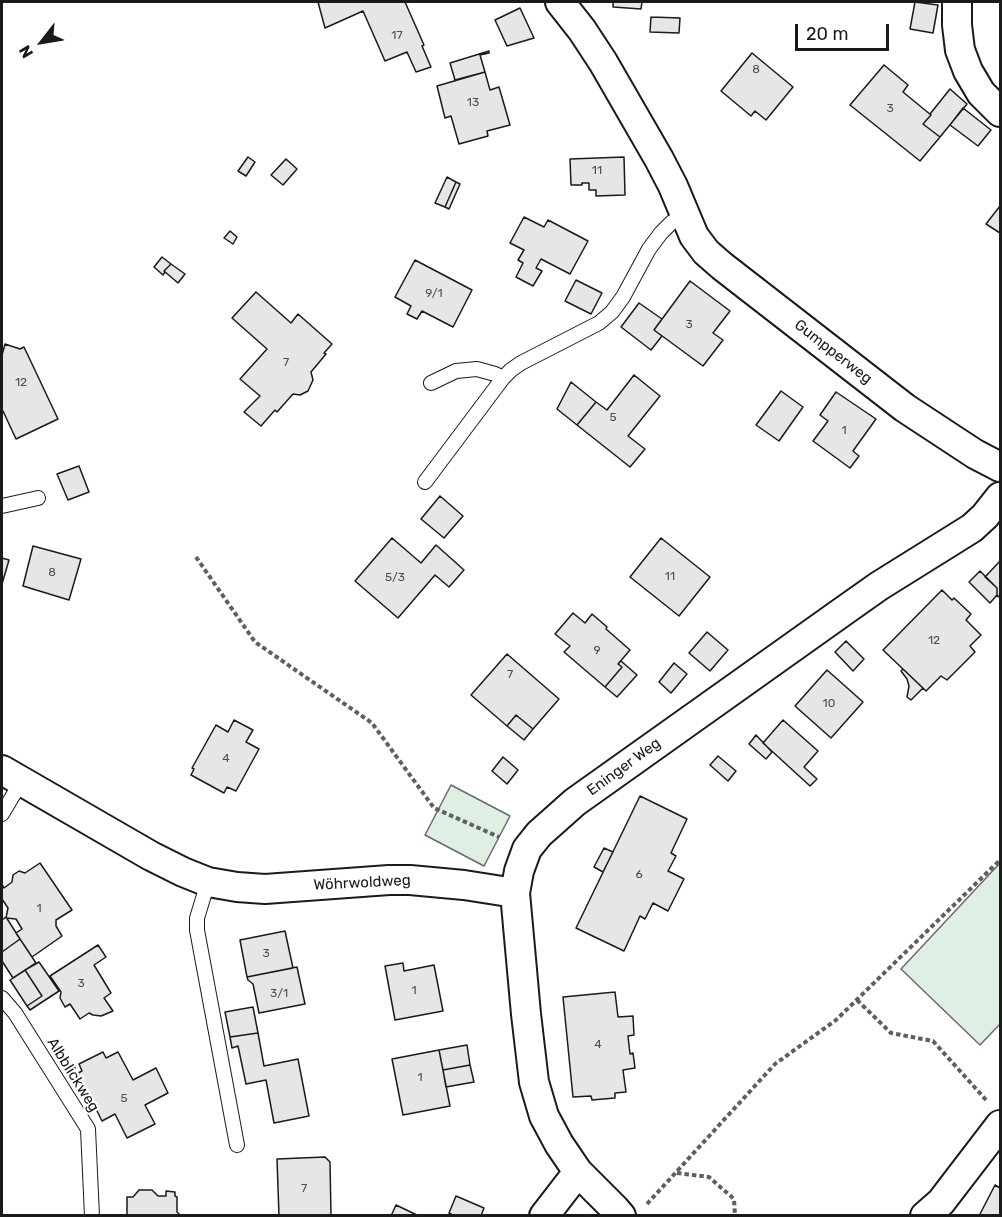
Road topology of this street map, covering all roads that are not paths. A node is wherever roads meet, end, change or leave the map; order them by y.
1 (560, 2) edge
2 (957, 2) edge
3 (1000, 112) edge
4 (685, 216) junction
5 (503, 378) junction
6 (431, 382) dead end
7 (1000, 467) edge
8 (426, 482) dead end
9 (1000, 497) edge
10 (38, 498) dead end
11 (2, 506) edge
12 (11, 776) edge
13 (2, 814) edge
14 (208, 882) junction
15 (515, 893) junction
16 (2, 998) edge
17 (997, 1116) edge
18 (237, 1145) dead end
19 (578, 1172) junction
20 (632, 1211) edge
21 (92, 1215) edge
22 (544, 1215) edge
23 (925, 1215) edge

1 - 4 street, Gumpperweg
2 - 3 street
4 - 5 lane
4 - 7 street, Gumpperweg
5 - 6 lane
5 - 8 lane
9 - 15 street, Eninger Weg
10 - 11 lane
12 - 13 lane
12 - 14 street, Wöhrwoldweg
14 - 15 street, Wöhrwoldweg
14 - 18 lane
15 - 19 street, Eninger Weg
16 - 21 lane, Albblickweg
17 - 23 street
19 - 20 street, Eninger Weg
19 - 22 street

